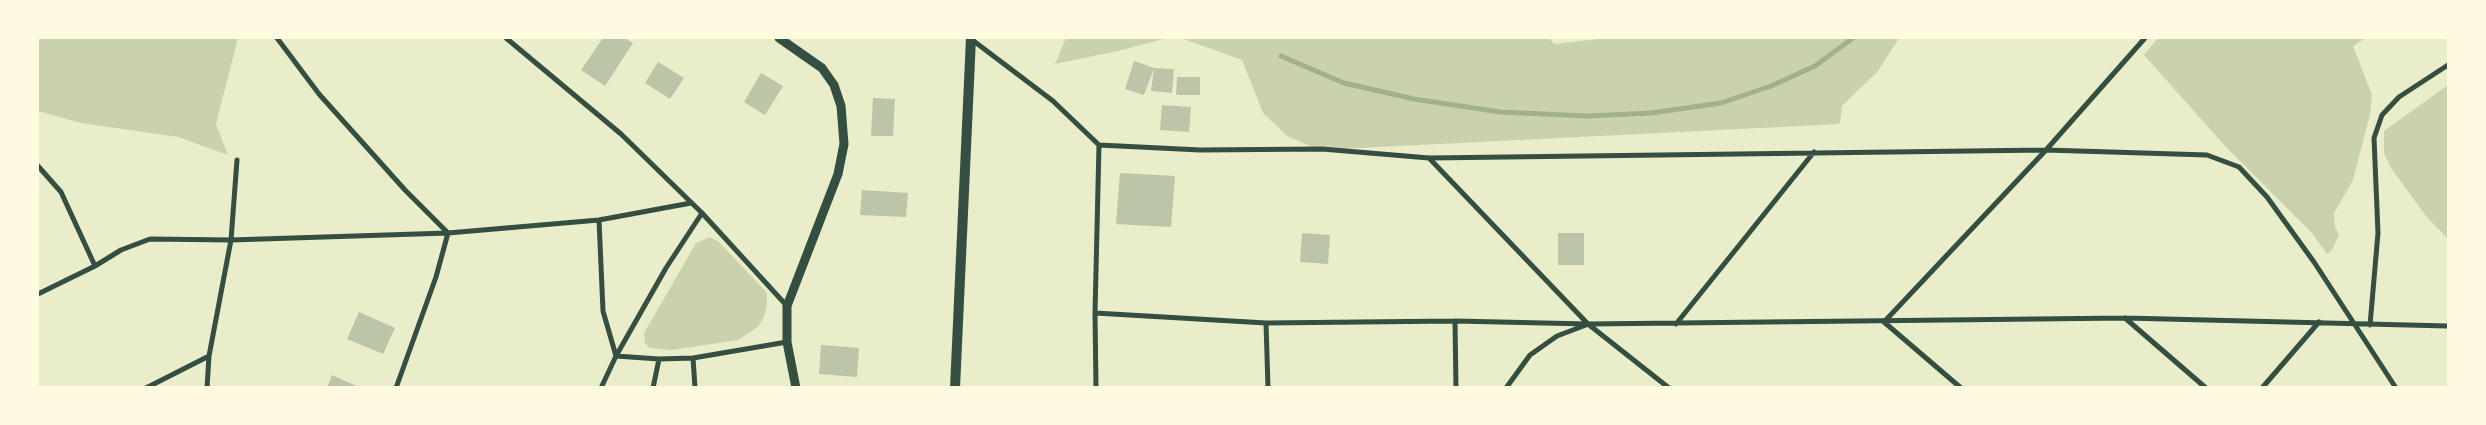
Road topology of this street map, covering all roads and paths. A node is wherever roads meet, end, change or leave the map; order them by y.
1 (277, 38) edge
2 (506, 38) edge
3 (779, 38) edge
4 (971, 38) edge
5 (2145, 38) edge
6 (2448, 65) edge
7 (1099, 145) junction
8 (2046, 150) junction
9 (1814, 152) junction
10 (1429, 158) junction
11 (237, 160) dead end
12 (38, 166) edge
13 (691, 203) junction
14 (702, 213) junction
15 (599, 220) junction
16 (448, 232) junction
17 (231, 240) junction
18 (95, 266) junction
19 (38, 294) edge
20 (787, 306) junction
21 (1095, 313) junction
22 (2125, 318) junction
23 (1455, 322) junction
24 (1884, 322) junction
25 (2319, 322) junction
26 (1266, 323) junction
27 (1588, 324) junction
28 (1676, 324) junction
29 (2354, 324) junction
30 (2370, 324) junction
31 (2448, 326) edge
32 (786, 342) junction
33 (209, 356) junction
34 (616, 356) junction
35 (693, 358) junction
36 (659, 359) junction
37 (146, 388) edge
38 (207, 388) edge
39 (396, 388) edge
40 (601, 388) edge
41 (653, 388) edge
42 (695, 388) edge
43 (796, 388) edge
44 (955, 388) edge
45 (1096, 388) edge
46 (1268, 388) edge
47 (1456, 388) edge
48 (1506, 388) edge
49 (1669, 388) edge
50 (1961, 388) edge
51 (2206, 388) edge
52 (2262, 388) edge
53 (2396, 388) edge

1 - 16 street
2 - 13 street
3 - 20 street
4 - 7 street
4 - 44 main road
5 - 8 street
6 - 30 street
7 - 10 street
7 - 21 street
8 - 9 street
8 - 24 street
8 - 29 street
9 - 10 street
9 - 28 street
10 - 27 street
11 - 17 street
12 - 18 street
13 - 14 street
13 - 15 street
14 - 20 street
14 - 34 street
15 - 16 street
15 - 34 street
16 - 17 street
16 - 39 street
17 - 18 street
17 - 33 street
18 - 19 street
20 - 32 street
21 - 26 street
21 - 45 street
22 - 24 street
22 - 25 street
22 - 51 street
23 - 26 street
23 - 27 street
23 - 47 street
24 - 28 street
24 - 50 street
25 - 29 street
25 - 52 street
26 - 46 street
27 - 28 street
27 - 48 street
27 - 49 street
29 - 30 street
29 - 53 street
30 - 31 street
32 - 35 street
32 - 43 street
33 - 37 street
33 - 38 street
34 - 36 street
34 - 40 street
35 - 36 street
35 - 42 street
36 - 41 street

